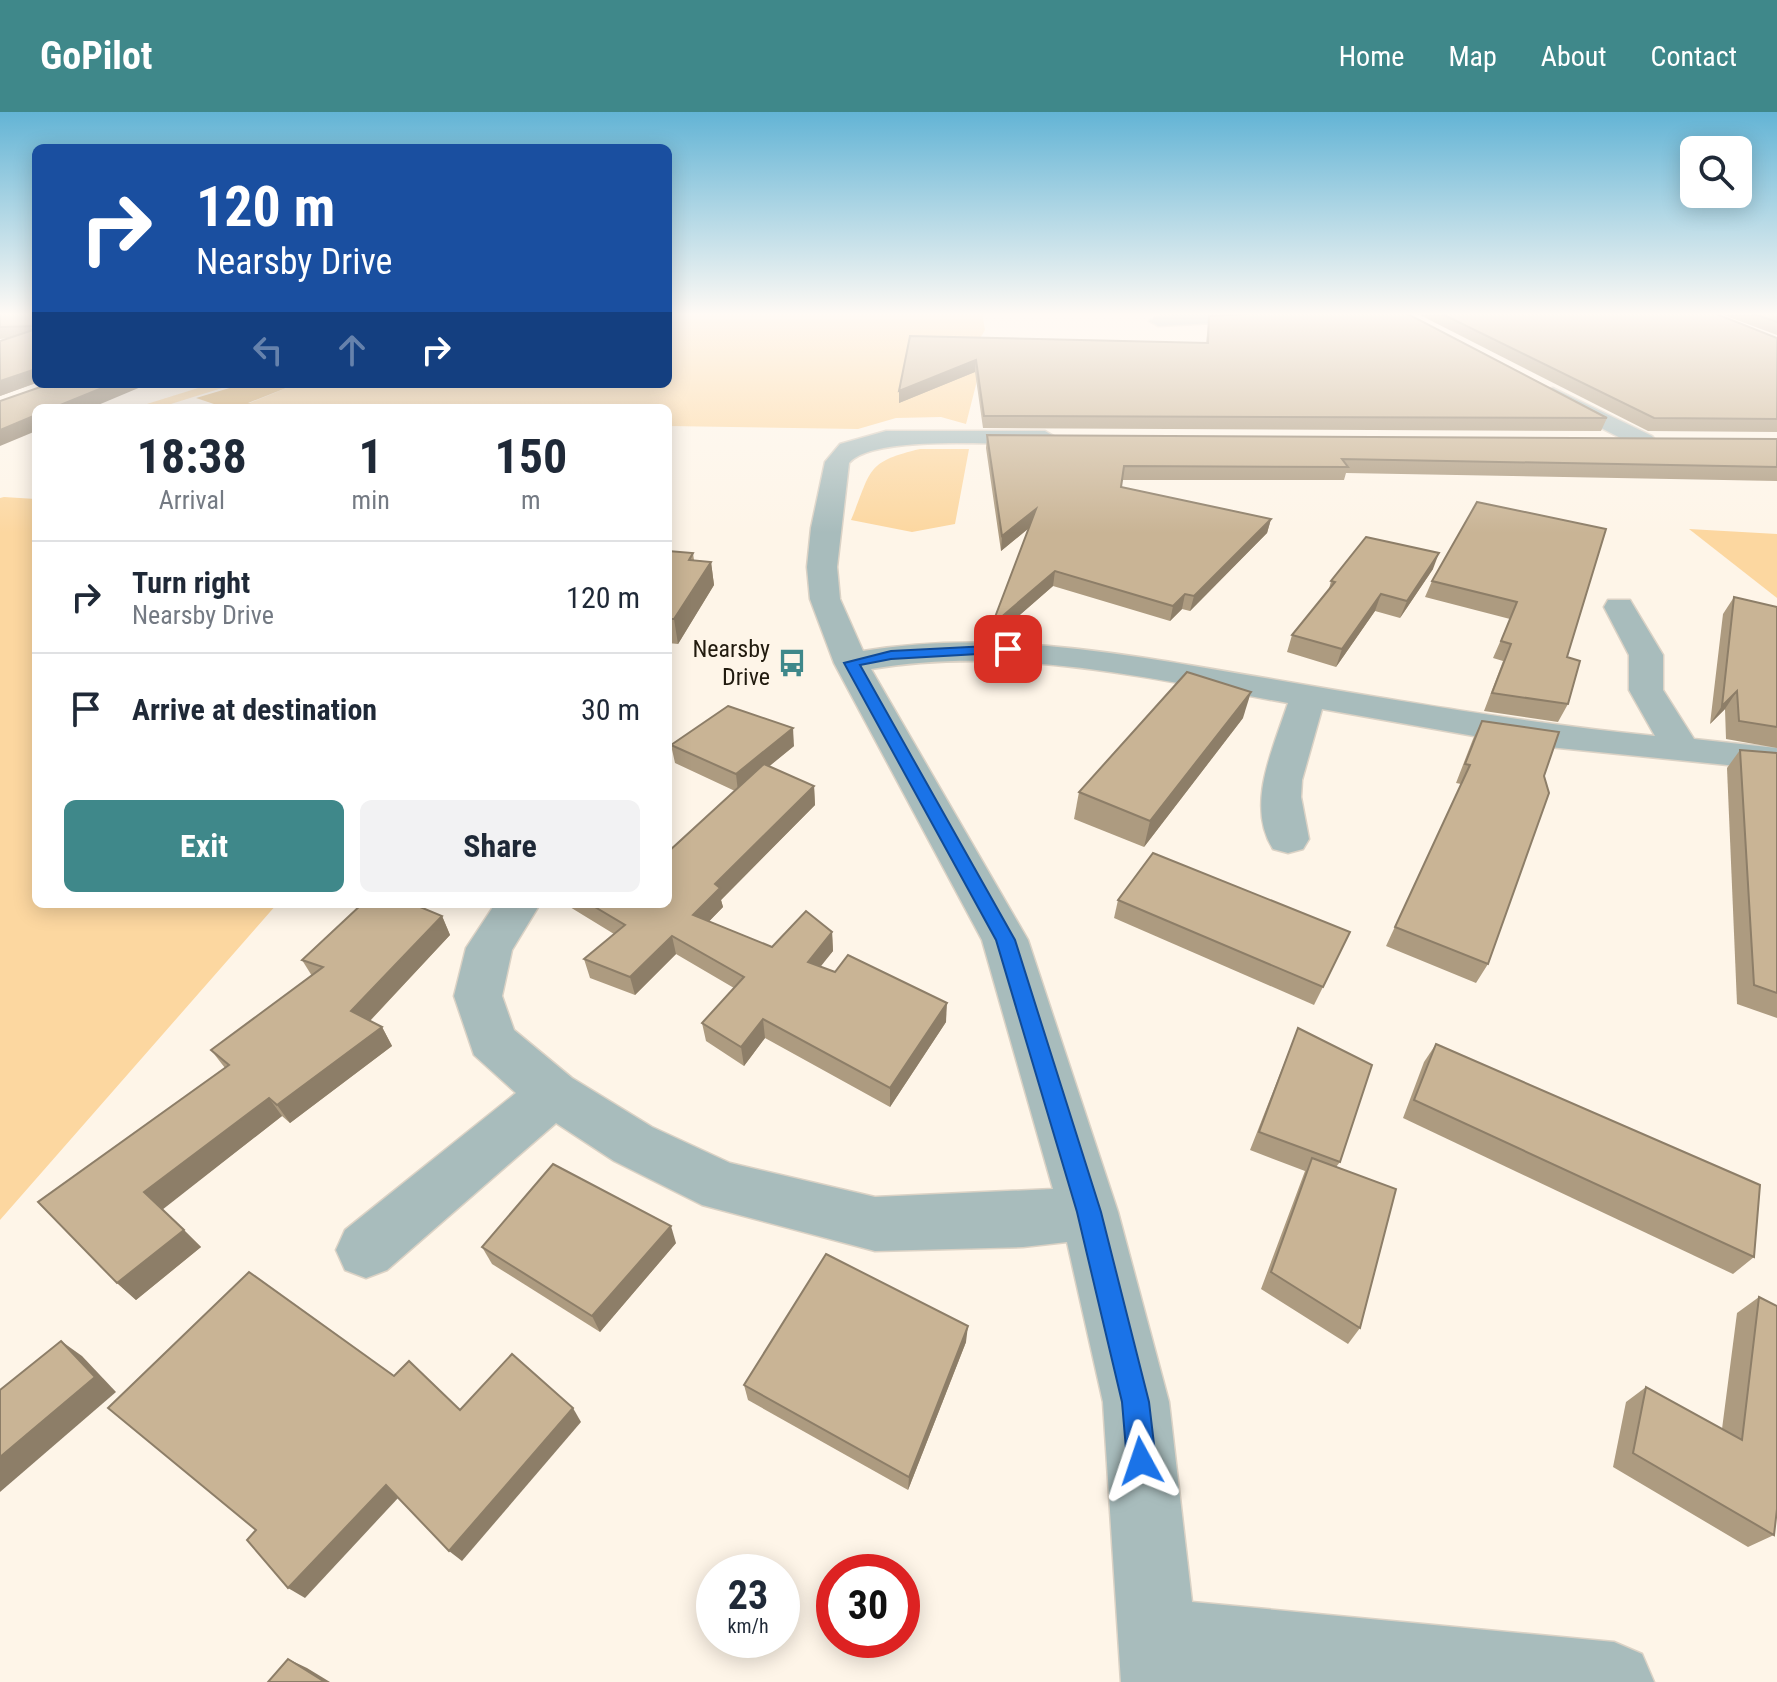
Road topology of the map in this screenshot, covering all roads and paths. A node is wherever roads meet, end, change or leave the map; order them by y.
1 (1536, 386) edge
2 (1067, 439) edge
3 (1597, 441) edge
4 (1644, 441) junction
5 (1673, 441) edge
6 (1619, 607) dead end
7 (851, 663) junction
8 (1308, 696) junction
9 (1683, 752) junction
10 (1777, 759) edge
11 (1288, 839) dead end
12 (515, 908) edge
13 (553, 1094) junction
14 (1089, 1212) junction
15 (366, 1250) dead end
16 (1160, 1659) edge
17 (1614, 1682) edge

1 - 4 street
2 - 7 street
3 - 4 street
4 - 5 street
6 - 9 street
7 - 8 street
7 - 14 street
8 - 9 street
8 - 11 street
9 - 10 street
12 - 13 street
13 - 14 street
13 - 15 street
14 - 16 street
16 - 17 street

